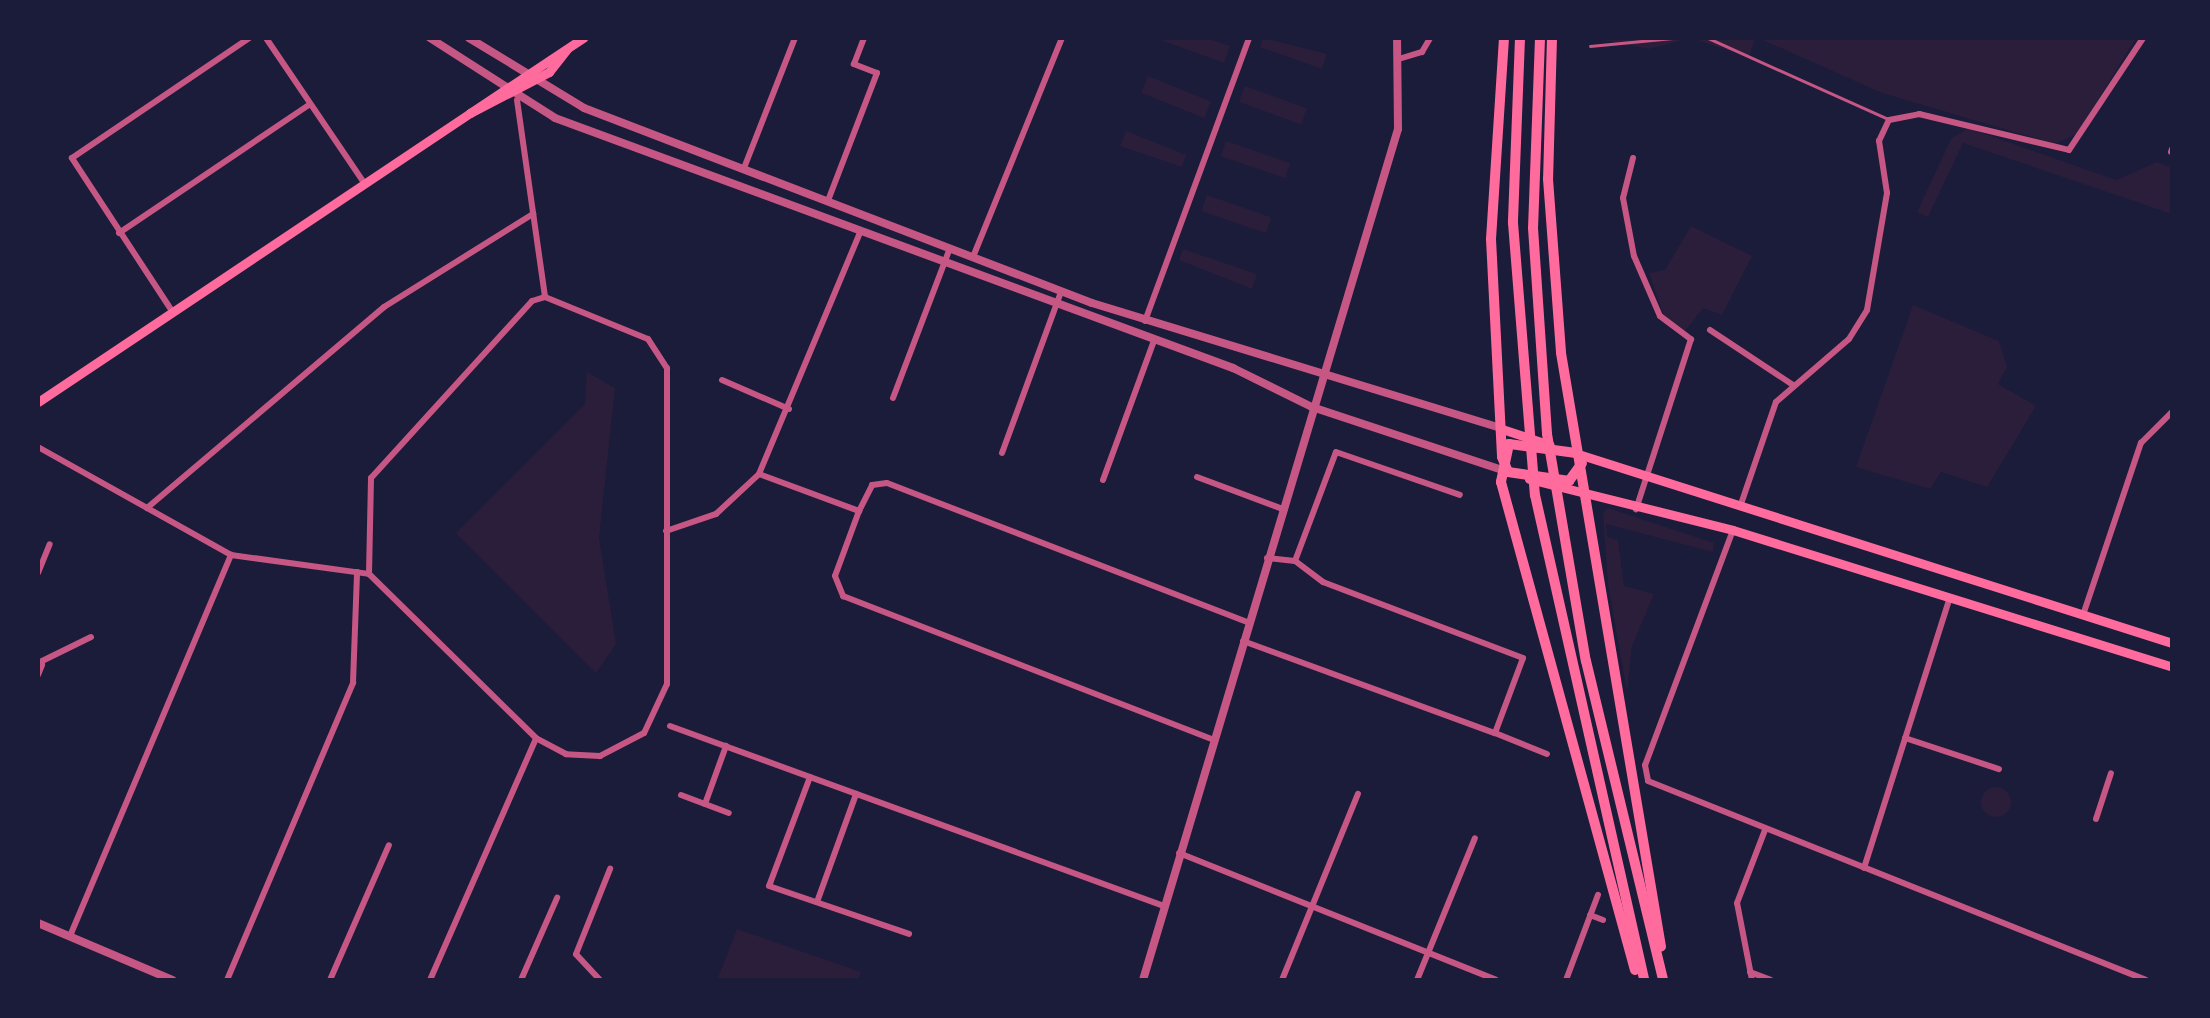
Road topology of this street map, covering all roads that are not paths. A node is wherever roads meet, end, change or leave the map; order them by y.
1 (249, 38) edge
2 (266, 38) edge
3 (430, 38) edge
4 (469, 38) edge
5 (583, 38) edge
6 (795, 38) edge
7 (864, 38) edge
8 (1062, 38) edge
9 (1249, 38) edge
10 (1398, 38) edge
11 (1430, 38) edge
12 (1504, 38) edge
13 (1520, 38) edge
14 (1540, 38) edge
15 (1552, 38) edge
16 (1672, 38) edge
17 (1708, 38) edge
18 (2143, 38) edge
19 (1590, 46) dead end
20 (567, 48) junction
21 (1402, 58) junction
22 (521, 74) junction
23 (533, 81) junction
24 (498, 87) junction
25 (513, 97) junction
26 (310, 104) junction
27 (470, 113) junction
28 (1889, 120) junction
29 (1633, 158) dead end
30 (744, 168) junction
31 (364, 184) junction
32 (829, 198) junction
33 (533, 214) junction
34 (860, 232) junction
35 (120, 233) junction
36 (950, 248) junction
37 (973, 257) junction
38 (944, 262) junction
39 (1061, 292) junction
40 (545, 298) junction
41 (1056, 305) junction
42 (172, 312) junction
43 (1144, 322) junction
44 (1710, 330) dead end
45 (1153, 343) junction
46 (1322, 375) junction
47 (722, 380) dead end
48 (1794, 386) junction
49 (893, 398) dead end
50 (38, 402) edge
51 (1312, 406) junction
52 (790, 408) junction
53 (2172, 412) edge
54 (1502, 429) junction
55 (38, 447) edge
56 (1504, 451) junction
57 (1002, 453) dead end
58 (1580, 455) junction
59 (1504, 471) junction
60 (760, 474) junction
61 (1197, 477) dead end
62 (1645, 478) junction
63 (1103, 480) dead end
64 (1460, 495) dead end
65 (1584, 496) junction
66 (147, 508) junction
67 (1280, 508) junction
68 (1636, 510) junction
69 (1740, 510) junction
70 (859, 511) junction
71 (1733, 530) junction
72 (666, 531) junction
73 (50, 544) dead end
74 (232, 555) junction
75 (1266, 558) junction
76 (1296, 561) junction
77 (357, 572) junction
78 (38, 573) edge
79 (369, 574) junction
80 (1950, 596) junction
81 (2082, 615) junction
82 (1247, 622) junction
83 (90, 637) dead end
84 (1242, 640) junction
85 (2172, 643) edge
86 (40, 664) edge
87 (2171, 666) edge
88 (38, 675) edge
89 (670, 726) dead end
90 (1495, 733) junction
91 (536, 738) junction
92 (1905, 738) junction
93 (1212, 739) junction
94 (726, 746) junction
95 (1547, 754) dead end
96 (1999, 769) dead end
97 (2111, 774) dead end
98 (810, 777) junction
99 (856, 794) junction
100 (1358, 794) dead end
101 (680, 796) dead end
102 (705, 804) junction
103 (729, 813) dead end
104 (2096, 819) dead end
105 (1766, 830) junction
106 (1474, 838) dead end
107 (389, 844) dead end
108 (1180, 853) junction
109 (1864, 868) junction
110 (610, 869) dead end
111 (1598, 894) dead end
112 (557, 898) dead end
113 (817, 902) junction
114 (1164, 906) junction
115 (1312, 906) junction
116 (1590, 915) junction
117 (1603, 920) dead end
118 (38, 922) edge
119 (909, 934) dead end
120 (70, 936) junction
121 (1428, 953) junction
122 (1751, 976) edge
123 (172, 980) edge
124 (227, 980) edge
125 (330, 980) edge
126 (430, 980) edge
127 (521, 980) edge
128 (600, 980) edge
129 (1143, 980) edge
130 (1282, 980) edge
131 (1418, 980) edge
132 (1496, 980) edge
133 (1566, 980) edge
134 (1641, 980) edge
135 (1663, 980) edge
136 (1772, 980) edge
137 (2146, 980) edge

1 - 35 street
2 - 26 street
3 - 24 street
4 - 22 street
5 - 20 main road
6 - 30 street
7 - 32 street
8 - 37 street
9 - 43 street
10 - 21 street
11 - 21 street
12 - 54 highway
13 - 134 highway
14 - 135 highway
15 - 58 highway
16 - 19 lane
17 - 28 lane
18 - 28 street
20 - 22 main road
20 - 23 main road
21 - 46 street
22 - 23 street
22 - 24 main road
23 - 25 main road
23 - 30 street
24 - 25 street
24 - 27 main road
25 - 27 main road
25 - 33 street
25 - 34 street
26 - 31 street
26 - 35 street
27 - 31 main road
28 - 48 street
29 - 62 street
30 - 32 street
31 - 42 main road
32 - 36 street
33 - 40 street
33 - 66 street
34 - 38 street
34 - 52 street
35 - 42 street
36 - 37 street
36 - 38 street
37 - 39 street
38 - 41 street
38 - 49 street
39 - 41 street
39 - 43 street
40 - 72 street
40 - 79 street
41 - 45 street
41 - 57 street
42 - 50 main road
43 - 46 street
44 - 48 street
45 - 51 street
45 - 63 street
46 - 51 street
46 - 54 street
47 - 52 street
48 - 69 street
51 - 59 street
51 - 67 street
52 - 60 street
53 - 81 street
54 - 56 highway
54 - 58 main road
55 - 66 street
56 - 58 highway
56 - 59 highway
58 - 59 highway
58 - 62 main road
58 - 65 highway
59 - 65 main road
59 - 134 highway
60 - 70 street
60 - 72 street
61 - 67 street
62 - 68 street
62 - 69 main road
64 - 76 street
65 - 68 main road
65 - 135 highway
66 - 74 street
67 - 75 street
68 - 71 main road
69 - 81 main road
70 - 82 street
70 - 93 street
71 - 80 main road
71 - 105 street
72 - 91 street
73 - 78 street
74 - 77 street
74 - 120 street
75 - 76 street
75 - 82 street
76 - 90 street
77 - 79 street
77 - 124 street
79 - 91 street
80 - 87 main road
80 - 92 street
81 - 85 main road
82 - 84 street
83 - 86 street
84 - 90 street
84 - 93 street
86 - 88 street
89 - 94 street
90 - 95 street
91 - 126 street
92 - 96 street
92 - 109 street
93 - 108 street
94 - 98 street
94 - 102 street
97 - 104 street
98 - 99 street
98 - 113 street
99 - 113 street
99 - 114 street
100 - 115 street
101 - 102 street
102 - 103 street
105 - 109 street
105 - 122 street
106 - 121 street
107 - 125 street
108 - 114 street
108 - 115 street
109 - 137 street
110 - 128 street
111 - 116 street
112 - 127 street
113 - 119 street
114 - 129 street
115 - 121 street
115 - 130 street
116 - 117 street
116 - 133 street
118 - 120 street
120 - 123 street
121 - 131 street
121 - 132 street
122 - 136 street

